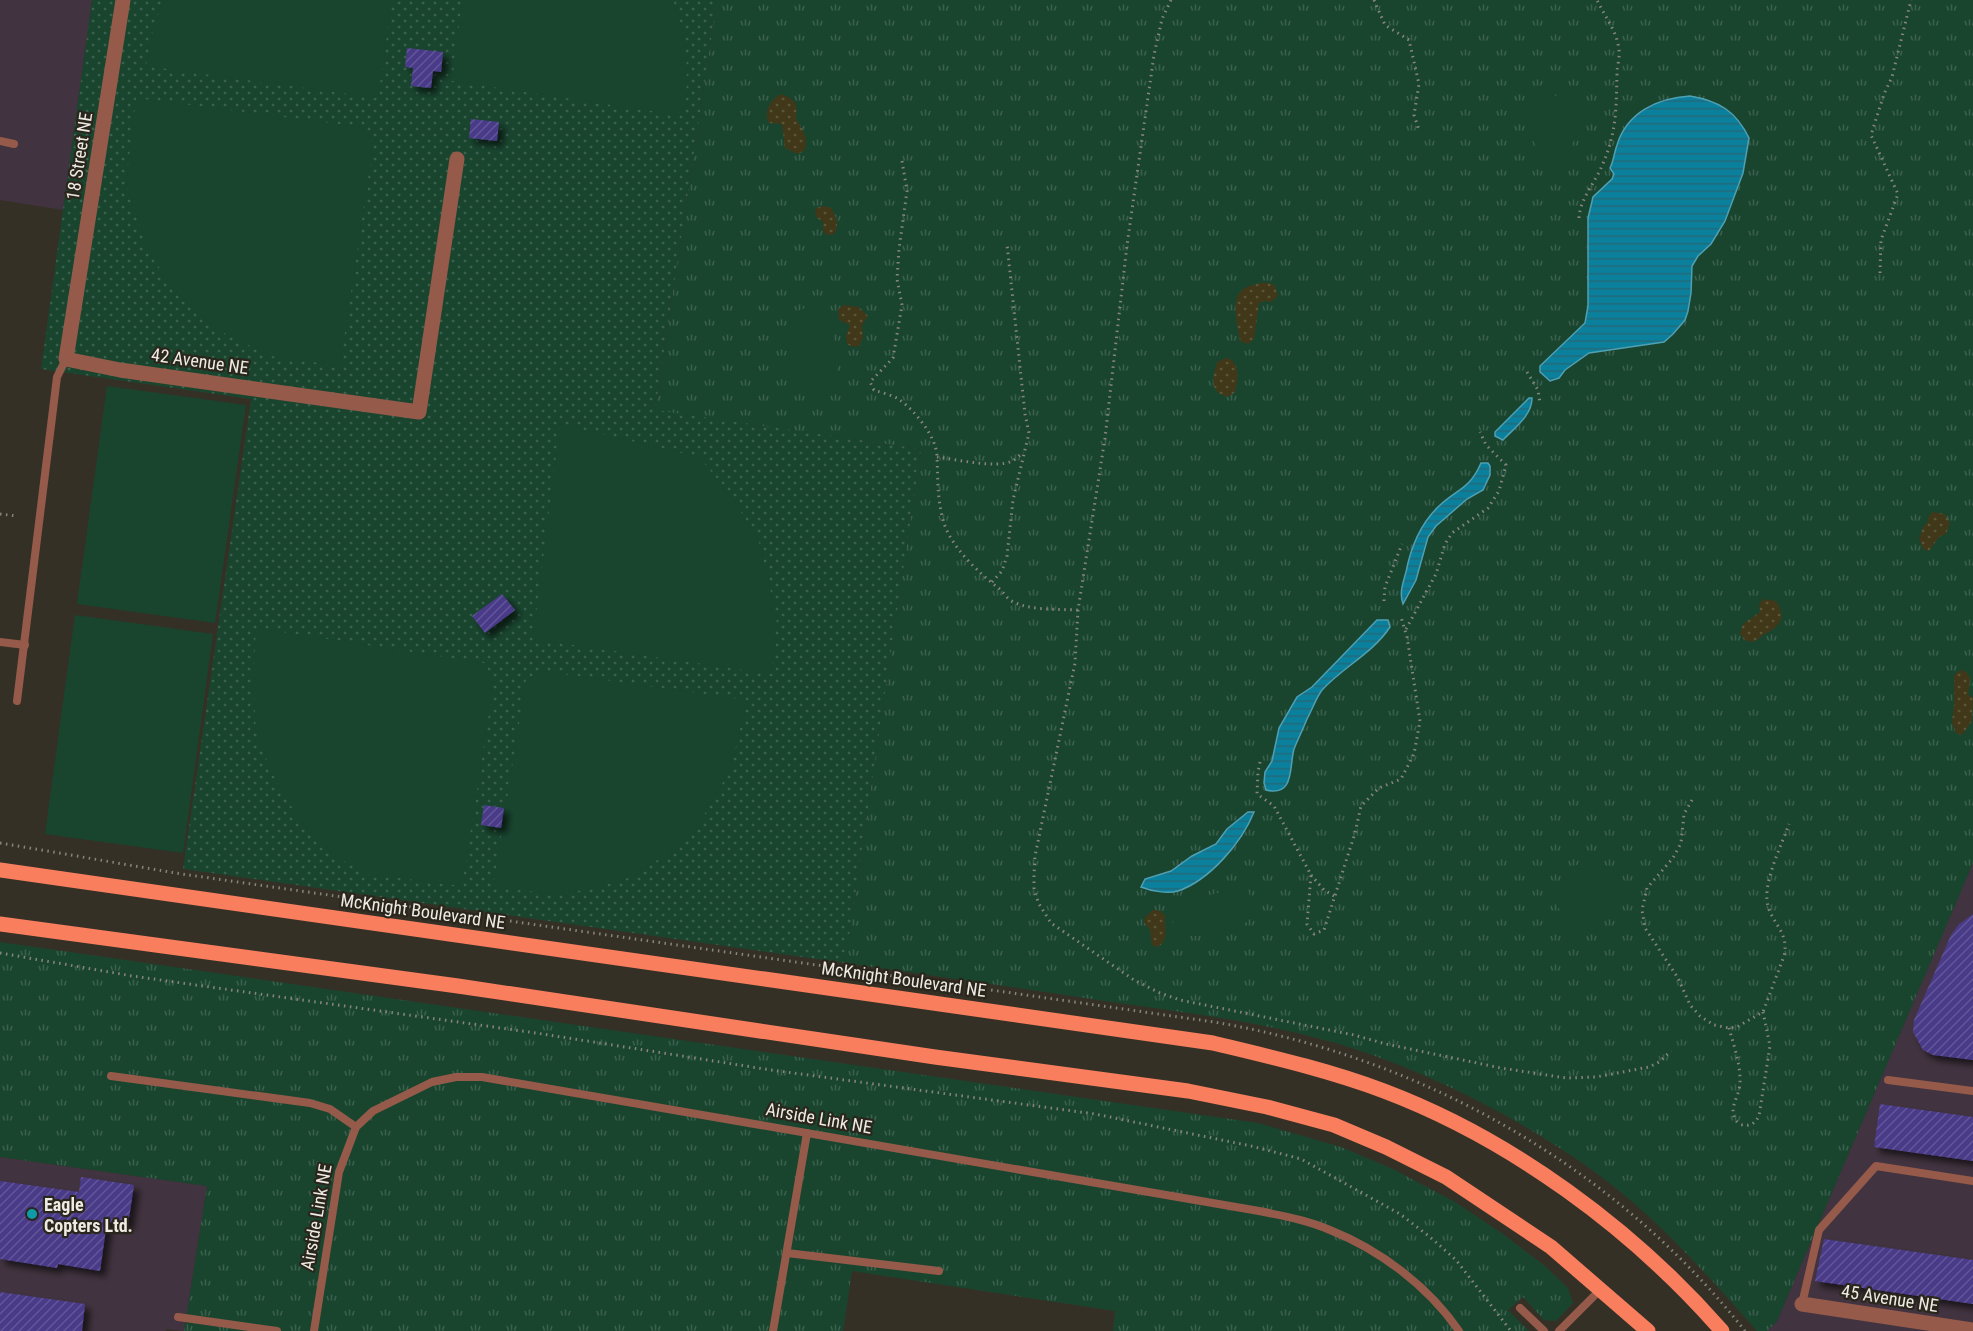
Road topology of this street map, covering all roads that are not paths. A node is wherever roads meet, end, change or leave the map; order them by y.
1 (123, 0) edge
2 (0, 141) edge
3 (14, 144) dead end
4 (457, 159) dead end
5 (66, 359) junction
6 (0, 642) edge
7 (25, 645) junction
8 (17, 701) dead end
9 (0, 870) edge
10 (0, 924) edge
11 (111, 1076) dead end
12 (1888, 1080) dead end
13 (1973, 1092) edge
14 (356, 1127) junction
15 (807, 1133) junction
16 (1973, 1181) edge
17 (787, 1253) junction
18 (939, 1270) dead end
19 (1601, 1289) junction
20 (1802, 1304) joint
21 (1520, 1308) dead end
22 (178, 1317) dead end
23 (1918, 1326) edge
24 (1973, 1330) edge
25 (277, 1331) edge
26 (314, 1331) edge
27 (773, 1331) edge
28 (1459, 1331) edge
29 (1544, 1331) edge
30 (1559, 1331) edge
31 (1648, 1331) edge
32 (1722, 1331) edge

1 - 5 street, 18 Street NE
2 - 3 lane
4 - 5 street, 42 Avenue NE
5 - 7 lane
6 - 7 lane
7 - 8 lane
9 - 32 main road, McKnight Boulevard NE
10 - 19 main road
11 - 14 lane
12 - 13 lane
14 - 15 lane, Airside Link NE
14 - 26 lane, Airside Link NE
15 - 17 lane
15 - 28 lane, Airside Link NE
16 - 20 lane
17 - 18 lane
17 - 27 lane
19 - 30 lane
19 - 31 main road
20 - 23 street, 45 Avenue NE
21 - 29 lane
22 - 25 lane
23 - 24 street, 45 Avenue NE

